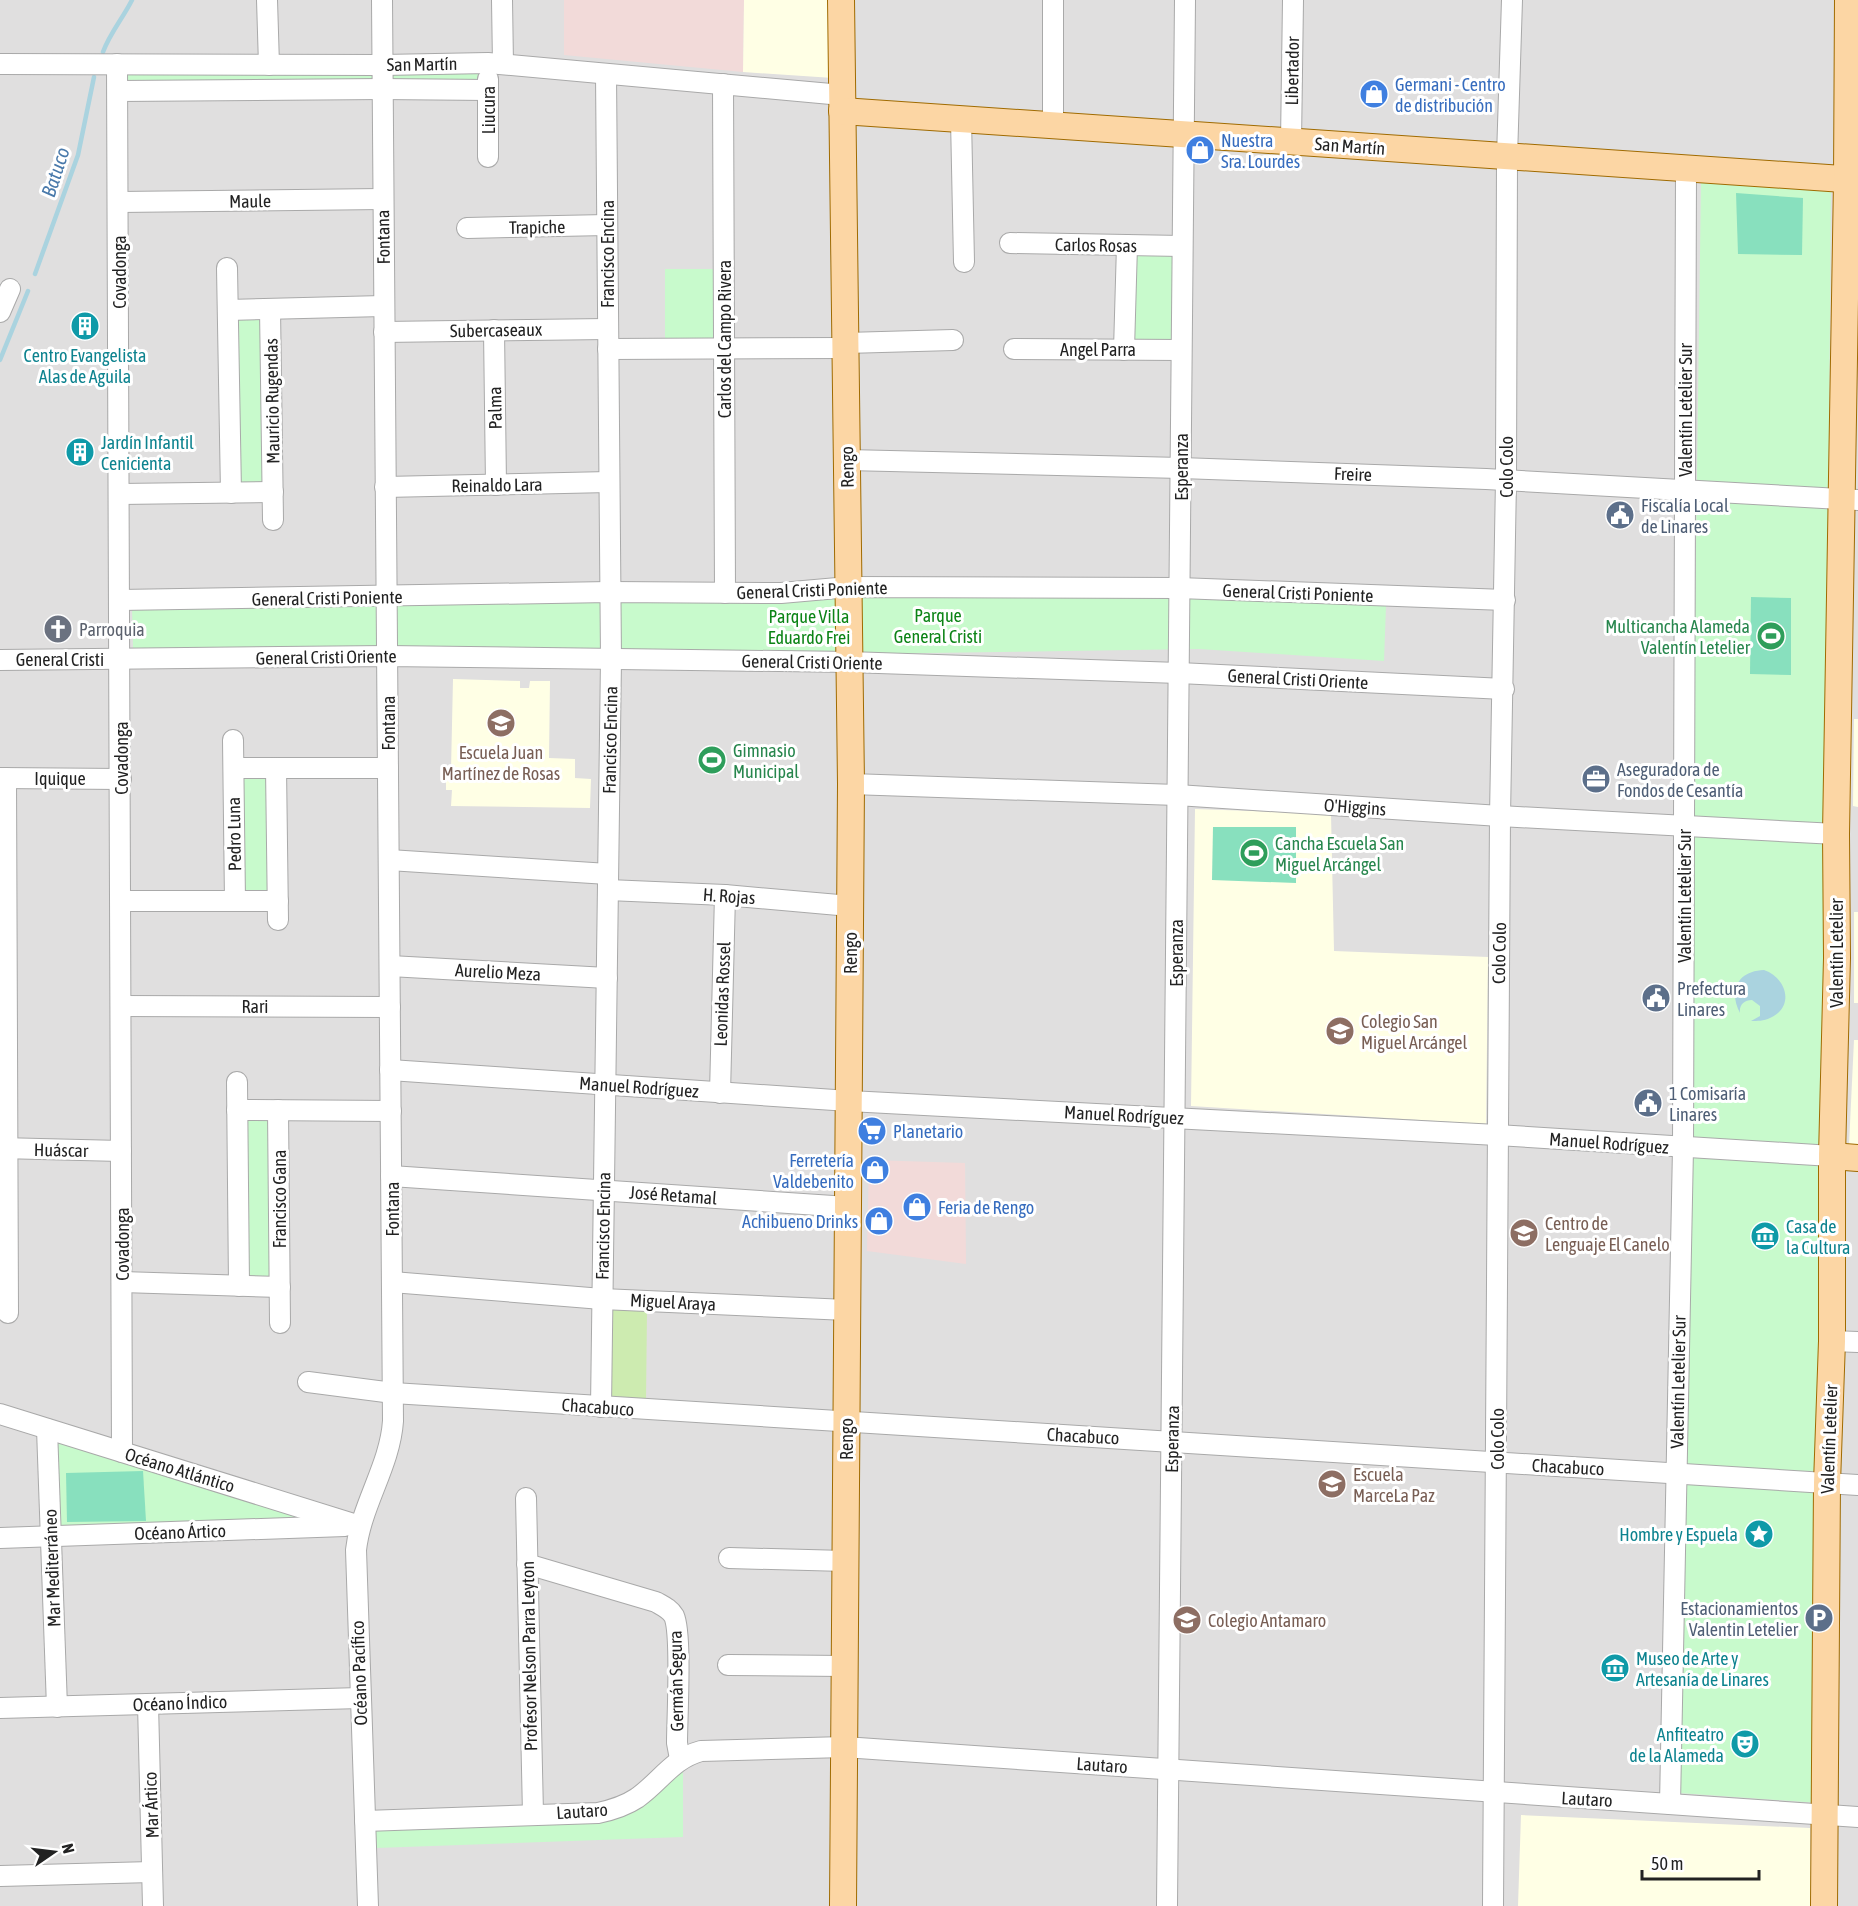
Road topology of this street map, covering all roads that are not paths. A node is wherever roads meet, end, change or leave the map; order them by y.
1 (267, 0) edge
2 (382, 0) edge
3 (502, 0) edge
4 (841, 0) edge
5 (1053, 0) edge
6 (1185, 0) edge
7 (1293, 0) edge
8 (1512, 0) edge
9 (1848, 0) edge
10 (495, 63) junction
11 (0, 64) edge
12 (117, 64) junction
13 (269, 64) junction
14 (383, 65) junction
15 (606, 74) junction
16 (723, 84) junction
17 (382, 89) junction
18 (488, 90) junction
19 (118, 91) junction
20 (842, 103) junction
21 (961, 120) junction
22 (1053, 126) junction
23 (1183, 134) junction
24 (1291, 142) junction
25 (488, 157) dead end
26 (1507, 157) junction
27 (1686, 169) junction
28 (1852, 180) edge
29 (382, 199) junction
30 (118, 202) junction
31 (607, 225) junction
32 (467, 228) dead end
33 (1010, 243) dead end
34 (1127, 245) junction
35 (1182, 246) junction
36 (964, 262) dead end
37 (227, 268) dead end
38 (10, 289) edge
39 (383, 306) junction
40 (270, 309) junction
41 (228, 310) junction
42 (0, 312) edge
43 (607, 329) junction
44 (494, 330) junction
45 (384, 332) junction
46 (953, 340) dead end
47 (846, 346) junction
48 (724, 349) junction
49 (1014, 349) dead end
50 (608, 350) junction
51 (1124, 350) junction
52 (1181, 350) junction
53 (847, 460) junction
54 (1181, 468) junction
55 (1506, 480) junction
56 (609, 483) junction
57 (496, 485) junction
58 (385, 487) junction
59 (1685, 491) junction
60 (273, 492) junction
61 (231, 493) junction
62 (120, 494) junction
63 (1850, 499) edge
64 (273, 520) dead end
65 (849, 587) junction
66 (1179, 588) junction
67 (609, 592) junction
68 (725, 594) junction
69 (386, 597) junction
70 (120, 600) junction
71 (1505, 600) junction
72 (387, 656) junction
73 (120, 659) junction
74 (0, 660) edge
75 (611, 660) junction
76 (849, 662) junction
77 (1179, 673) junction
78 (1504, 689) junction
79 (233, 740) dead end
80 (234, 768) junction
81 (276, 768) junction
82 (388, 768) junction
83 (3, 778) edge
84 (121, 779) junction
85 (851, 784) junction
86 (1177, 795) junction
87 (1500, 816) junction
88 (1684, 825) junction
89 (1847, 834) edge
90 (389, 860) junction
91 (3, 882) edge
92 (608, 882) junction
93 (725, 895) junction
94 (121, 901) junction
95 (235, 901) junction
96 (278, 901) junction
97 (850, 906) junction
98 (278, 920) dead end
99 (390, 966) junction
100 (607, 978) junction
101 (121, 1006) junction
102 (390, 1007) junction
103 (390, 1070) junction
104 (237, 1082) dead end
105 (605, 1085) junction
106 (720, 1093) junction
107 (849, 1101) junction
108 (237, 1110) junction
109 (278, 1110) junction
110 (391, 1111) junction
111 (1175, 1118) junction
112 (1497, 1135) junction
113 (1683, 1148) junction
114 (4, 1149) edge
115 (122, 1150) junction
116 (1832, 1156) junction
117 (1858, 1158) edge
118 (391, 1176) junction
119 (604, 1190) junction
120 (848, 1207) junction
121 (122, 1282) junction
122 (392, 1282) junction
123 (239, 1286) junction
124 (280, 1287) junction
125 (602, 1299) junction
126 (847, 1310) junction
127 (8, 1313) dead end
128 (280, 1323) dead end
129 (1832, 1341) junction
130 (1858, 1342) edge
131 (308, 1382) dead end
132 (393, 1393) junction
133 (601, 1407) junction
134 (0, 1414) edge
135 (846, 1421) junction
136 (47, 1429) junction
137 (1172, 1441) junction
138 (389, 1445) joint
139 (122, 1452) junction
140 (1497, 1463) junction
141 (1677, 1473) junction
142 (1827, 1483) junction
143 (1858, 1485) edge
144 (526, 1498) dead end
145 (360, 1526) junction
146 (51, 1536) junction
147 (0, 1538) edge
148 (729, 1558) dead end
149 (845, 1561) junction
150 (527, 1564) junction
151 (728, 1665) dead end
152 (845, 1666) junction
153 (360, 1698) junction
154 (148, 1704) junction
155 (57, 1707) junction
156 (0, 1708) edge
157 (844, 1747) junction
158 (680, 1759) junction
159 (1169, 1770) junction
160 (1494, 1793) junction
161 (1670, 1804) junction
162 (533, 1814) junction
163 (1824, 1815) junction
164 (1858, 1817) edge
165 (364, 1821) junction
166 (153, 1872) junction
167 (0, 1876) edge
168 (153, 1906) edge
169 (368, 1906) edge
170 (843, 1906) edge
171 (1167, 1906) edge
172 (1493, 1906) edge
173 (1824, 1906) edge

1 - 13 street
2 - 14 street, Fontana
3 - 10 street, Liucura
4 - 20 main road, Rengo
5 - 22 street
6 - 23 street, Esperanza
7 - 24 street, Libertador
8 - 26 street, Colo Colo
9 - 28 main road, Valentín Letelier
10 - 14 street, San Martín
10 - 15 street, San Martín
10 - 18 street, Liucura
11 - 12 street, San Martín
12 - 13 street, San Martín
12 - 19 street, Covadonga
13 - 14 street, San Martín
14 - 17 street, Fontana
15 - 16 street, San Martín
15 - 31 street, Francisco Encina
16 - 20 street, San Martín
16 - 48 street, Carlos del Campo Rivera
17 - 18 street, San Martín
17 - 19 street, San Martín
17 - 29 street, Fontana
18 - 25 street, Liucura
19 - 30 street, Covadonga
20 - 21 main road, San Martín
20 - 47 main road, Rengo
21 - 22 main road, San Martín
21 - 36 street
22 - 23 main road, San Martín
23 - 24 main road, San Martín
23 - 35 street, Esperanza
24 - 26 main road, San Martín
26 - 27 main road, San Martín
26 - 55 street, Colo Colo
27 - 28 main road, San Martín
27 - 59 street, Valentín Letelier Sur
28 - 63 main road, Valentín Letelier
29 - 30 street, Maule
29 - 39 street, Fontana
30 - 62 street, Covadonga
31 - 32 street, Trapiche
31 - 43 street, Francisco Encina
33 - 34 street, Carlos Rosas
34 - 35 street, Carlos Rosas
34 - 51 street
35 - 52 street, Esperanza
37 - 41 street
38 - 42 street
39 - 40 street
39 - 45 street, Fontana
40 - 41 street
40 - 60 street, Mauricio Rugendas
41 - 61 street
43 - 44 street, Subercaseaux
43 - 50 street, Francisco Encina
44 - 45 street, Subercaseaux
44 - 57 street, Palma
45 - 58 street, Fontana
46 - 47 street
47 - 48 street
47 - 53 main road, Rengo
48 - 50 street
48 - 68 street, Carlos del Campo Rivera
49 - 51 street, Angel Parra
50 - 56 street, Francisco Encina
51 - 52 street, Angel Parra
52 - 54 street, Esperanza
53 - 54 street, Freire
53 - 65 main road, Rengo
54 - 55 street, Freire
54 - 66 street, Esperanza
55 - 59 street, Freire
55 - 71 street, Colo Colo
56 - 57 street, Reinaldo Lara
56 - 67 street, Francisco Encina
57 - 58 street, Reinaldo Lara
58 - 69 street, Fontana
59 - 63 street, Freire
59 - 88 street, Valentín Letelier Sur
60 - 61 street
60 - 64 street, Mauricio Rugendas
61 - 62 street
62 - 70 street, Covadonga
63 - 89 main road, Valentín Letelier
65 - 66 street, General Cristi Poniente
65 - 68 street, General Cristi Poniente
65 - 76 main road, Rengo
66 - 71 street, General Cristi Poniente
66 - 77 street, Esperanza
67 - 68 street, General Cristi Poniente
67 - 69 street, General Cristi Poniente
67 - 75 street, Francisco Encina
69 - 70 street, General Cristi Poniente
69 - 72 street, Fontana
70 - 73 street, Covadonga
71 - 78 street, Colo Colo
72 - 73 street, General Cristi Oriente
72 - 75 street, General Cristi Oriente
72 - 82 street, Fontana
73 - 74 street, General Cristi
73 - 84 street, Covadonga
75 - 76 street, General Cristi Oriente
75 - 92 street, Francisco Encina
76 - 77 street, General Cristi Oriente
76 - 85 main road, Rengo
77 - 78 street, General Cristi Oriente
77 - 86 street, Esperanza
78 - 87 street, Colo Colo
79 - 80 street, Pedro Luna
80 - 81 street
80 - 95 street, Pedro Luna
81 - 82 street
81 - 96 street
82 - 90 street, Fontana
83 - 84 street, Iquique
83 - 91 street
84 - 94 street, Covadonga
85 - 86 street, O'Higgins
85 - 97 main road, Rengo
86 - 87 street, O'Higgins
86 - 111 street, Esperanza
87 - 88 street, O'Higgins
87 - 112 street, Colo Colo
88 - 89 street, O'Higgins
88 - 113 street, Valentín Letelier Sur
89 - 116 main road, Valentín Letelier
90 - 92 street, H. Rojas
90 - 99 street, Fontana
91 - 114 street
92 - 93 street, H. Rojas
92 - 100 street, Francisco Encina
93 - 97 street, H. Rojas
93 - 106 street, Leonidas Rossel
94 - 95 street
94 - 101 street, Covadonga
95 - 96 street
96 - 98 street
97 - 107 main road, Rengo
99 - 100 street, Aurelio Meza
99 - 102 street, Fontana
100 - 105 street, Francisco Encina
101 - 102 street, Rari
101 - 115 street, Covadonga
102 - 103 street, Fontana
103 - 105 street, Manuel Rodríguez
103 - 110 street, Fontana
104 - 108 street
105 - 106 street, Manuel Rodríguez
105 - 119 street, Francisco Encina
106 - 107 street, Manuel Rodríguez
107 - 111 street, Manuel Rodríguez
107 - 120 main road, Rengo
108 - 109 street
108 - 123 street
109 - 110 street
109 - 124 street, Francisco Gana
110 - 118 street, Fontana
111 - 112 street, Manuel Rodríguez
111 - 137 street, Esperanza
112 - 113 street, Manuel Rodríguez
112 - 140 street, Colo Colo
113 - 116 street, Manuel Rodríguez
113 - 141 street, Valentín Letelier Sur
114 - 115 street, Huáscar
114 - 127 street
115 - 121 street, Covadonga
116 - 117 main road, Manuel Rodríguez
116 - 129 main road, Valentín Letelier
118 - 119 street, José Retamal
118 - 122 street, Fontana
119 - 120 street, José Retamal
119 - 125 street, Francisco Encina
120 - 126 main road, Rengo
121 - 123 street
121 - 139 street, Covadonga
122 - 125 street, Miguel Araya
122 - 132 street, Fontana
123 - 124 street
124 - 128 street, Francisco Gana
125 - 126 street, Miguel Araya
125 - 133 street, Francisco Encina
126 - 135 main road, Rengo
129 - 130 street
129 - 142 main road, Valentín Letelier
131 - 132 street, Chacabuco
132 - 133 street, Chacabuco
132 - 138 street, Fontana
133 - 135 street, Chacabuco
134 - 136 street, Océano Atlántico
135 - 137 street, Chacabuco
135 - 149 main road, Rengo
136 - 139 street, Océano Atlántico
136 - 146 street, Mar Mediterráneo
137 - 140 street, Chacabuco
137 - 159 street, Esperanza
138 - 145 street, Océano Pacífico
139 - 145 street, Océano Atlántico
140 - 141 street, Chacabuco
140 - 160 street, Colo Colo
141 - 142 street, Chacabuco
141 - 161 street, Valentín Letelier Sur
142 - 143 street, Chacabuco
142 - 163 main road, Valentín Letelier
144 - 150 street, Profesor Nelson Parra Leyton
145 - 146 street, Océano Ártico
145 - 153 street, Océano Pacífico
146 - 147 street, Océano Ártico
146 - 155 street, Mar Mediterráneo
148 - 149 street
149 - 152 main road, Rengo
150 - 158 street, Germán Segura
150 - 162 street, Profesor Nelson Parra Leyton
151 - 152 street
152 - 157 main road, Rengo
153 - 154 street, Océano Índico
153 - 165 street, Océano Pacífico
154 - 155 street, Océano Índico
154 - 166 street, Mar Ártico
155 - 156 street, Océano Índico
157 - 158 street, Lautaro
157 - 159 street, Lautaro
157 - 170 main road, Rengo
158 - 162 street, Lautaro
159 - 160 street, Lautaro
159 - 171 street, Esperanza
160 - 161 street, Lautaro
160 - 172 street, Colo Colo
161 - 163 street, Lautaro
162 - 165 street, Lautaro
163 - 164 street, Lautaro
163 - 173 main road, Valentín Letelier
165 - 169 street, Océano Pacífico
166 - 167 street
166 - 168 street, Mar Ártico

